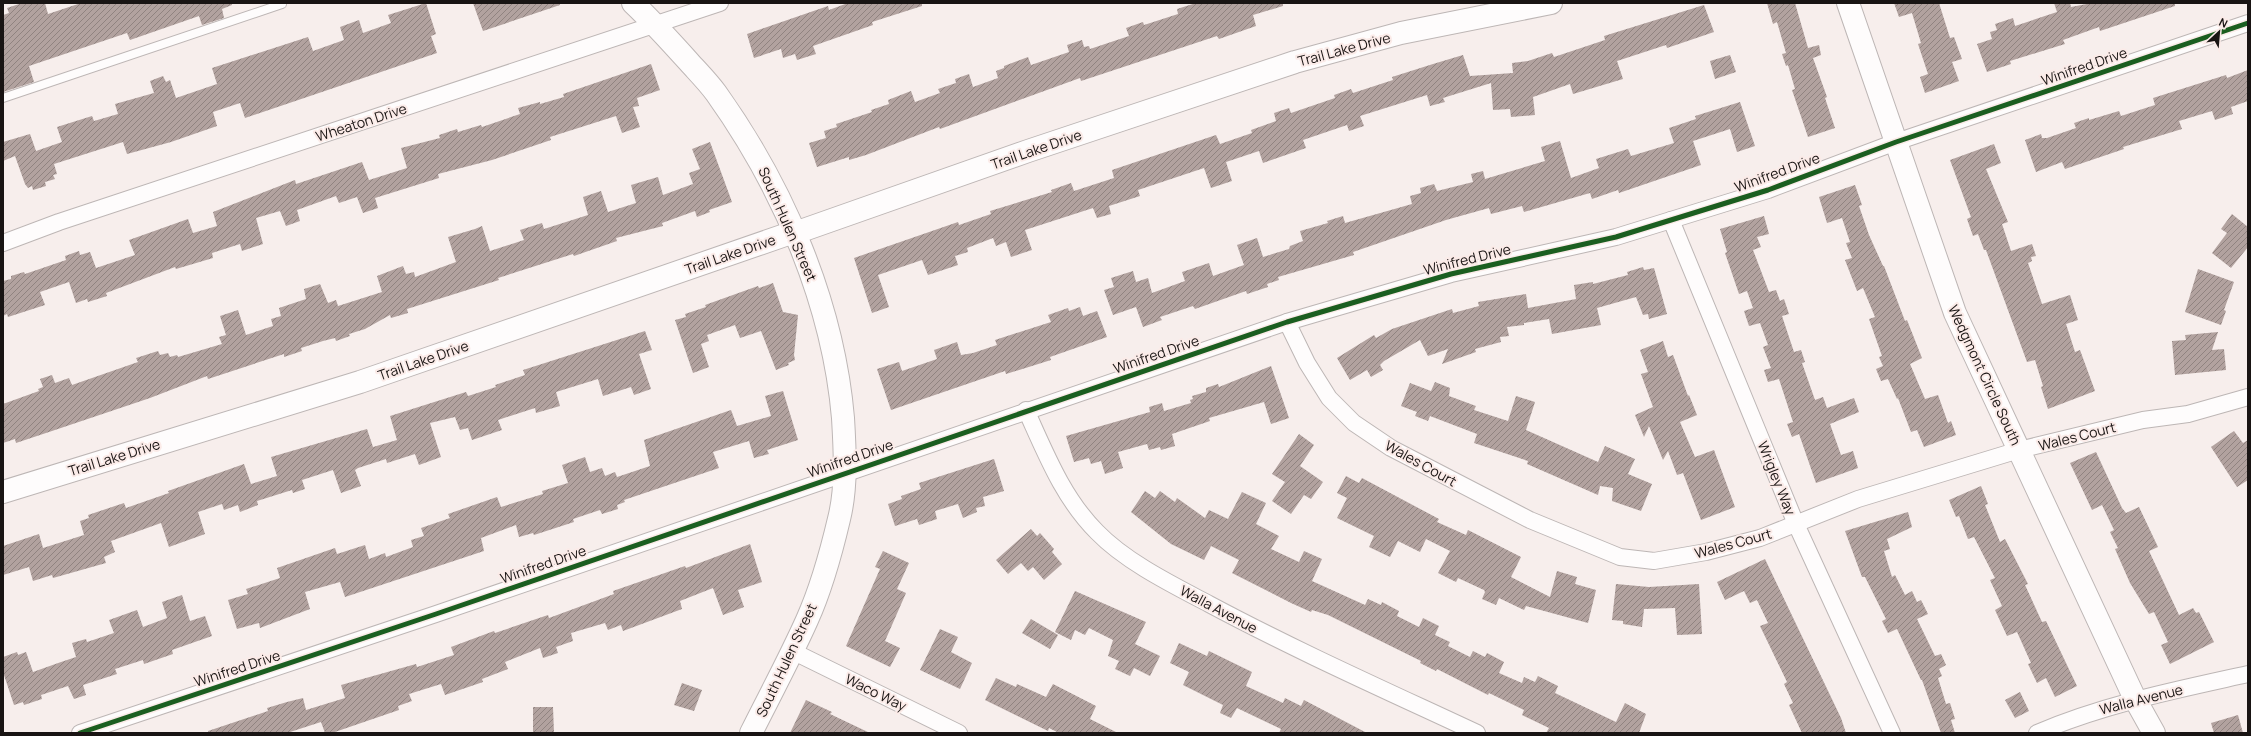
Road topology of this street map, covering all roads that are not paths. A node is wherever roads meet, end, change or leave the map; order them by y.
1 (633, 3) edge
2 (720, 3) edge
3 (1551, 3) edge
4 (1848, 3) edge
5 (282, 4) dead end
6 (2248, 23) edge
7 (656, 25) junction
8 (3, 98) edge
9 (1896, 142) junction
10 (1671, 220) junction
11 (795, 233) junction
12 (3, 243) edge
13 (1287, 322) junction
14 (2248, 397) edge
15 (1026, 410) junction
16 (2019, 450) junction
17 (844, 473) junction
18 (3, 492) edge
19 (1796, 524) junction
20 (792, 650) junction
21 (2248, 674) edge
22 (2135, 699) junction
23 (80, 733) edge
24 (751, 733) edge
25 (959, 733) edge
26 (1477, 733) edge
27 (1892, 733) edge
28 (2036, 733) edge
29 (2154, 733) edge

1 - 7 street, South Hulen Street
2 - 7 street, Wheaton Drive
3 - 11 street, Trail Lake Drive
4 - 9 street, Wedgmont Circle South
5 - 8 lane
6 - 9 street, Winifred Drive
7 - 11 street, South Hulen Street
7 - 12 street, Wheaton Drive
9 - 10 street, Winifred Drive
9 - 16 street, Wedgmont Circle South
10 - 13 street, Winifred Drive
10 - 19 street, Wrigley Way
11 - 17 street, South Hulen Street
11 - 18 street, Trail Lake Drive
13 - 15 street, Winifred Drive
13 - 19 street, Wales Court
14 - 16 street, Wales Court
15 - 17 street, Winifred Drive
15 - 26 street, Walla Avenue
16 - 19 street, Wales Court
16 - 22 street, Wedgmont Circle South
17 - 20 street, South Hulen Street
17 - 23 street, Winifred Drive
19 - 27 street, Wrigley Way
20 - 24 street, South Hulen Street
20 - 25 street, Waco Way
21 - 22 street, Walla Avenue
22 - 28 street, Walla Avenue
22 - 29 street, Wedgmont Circle South

